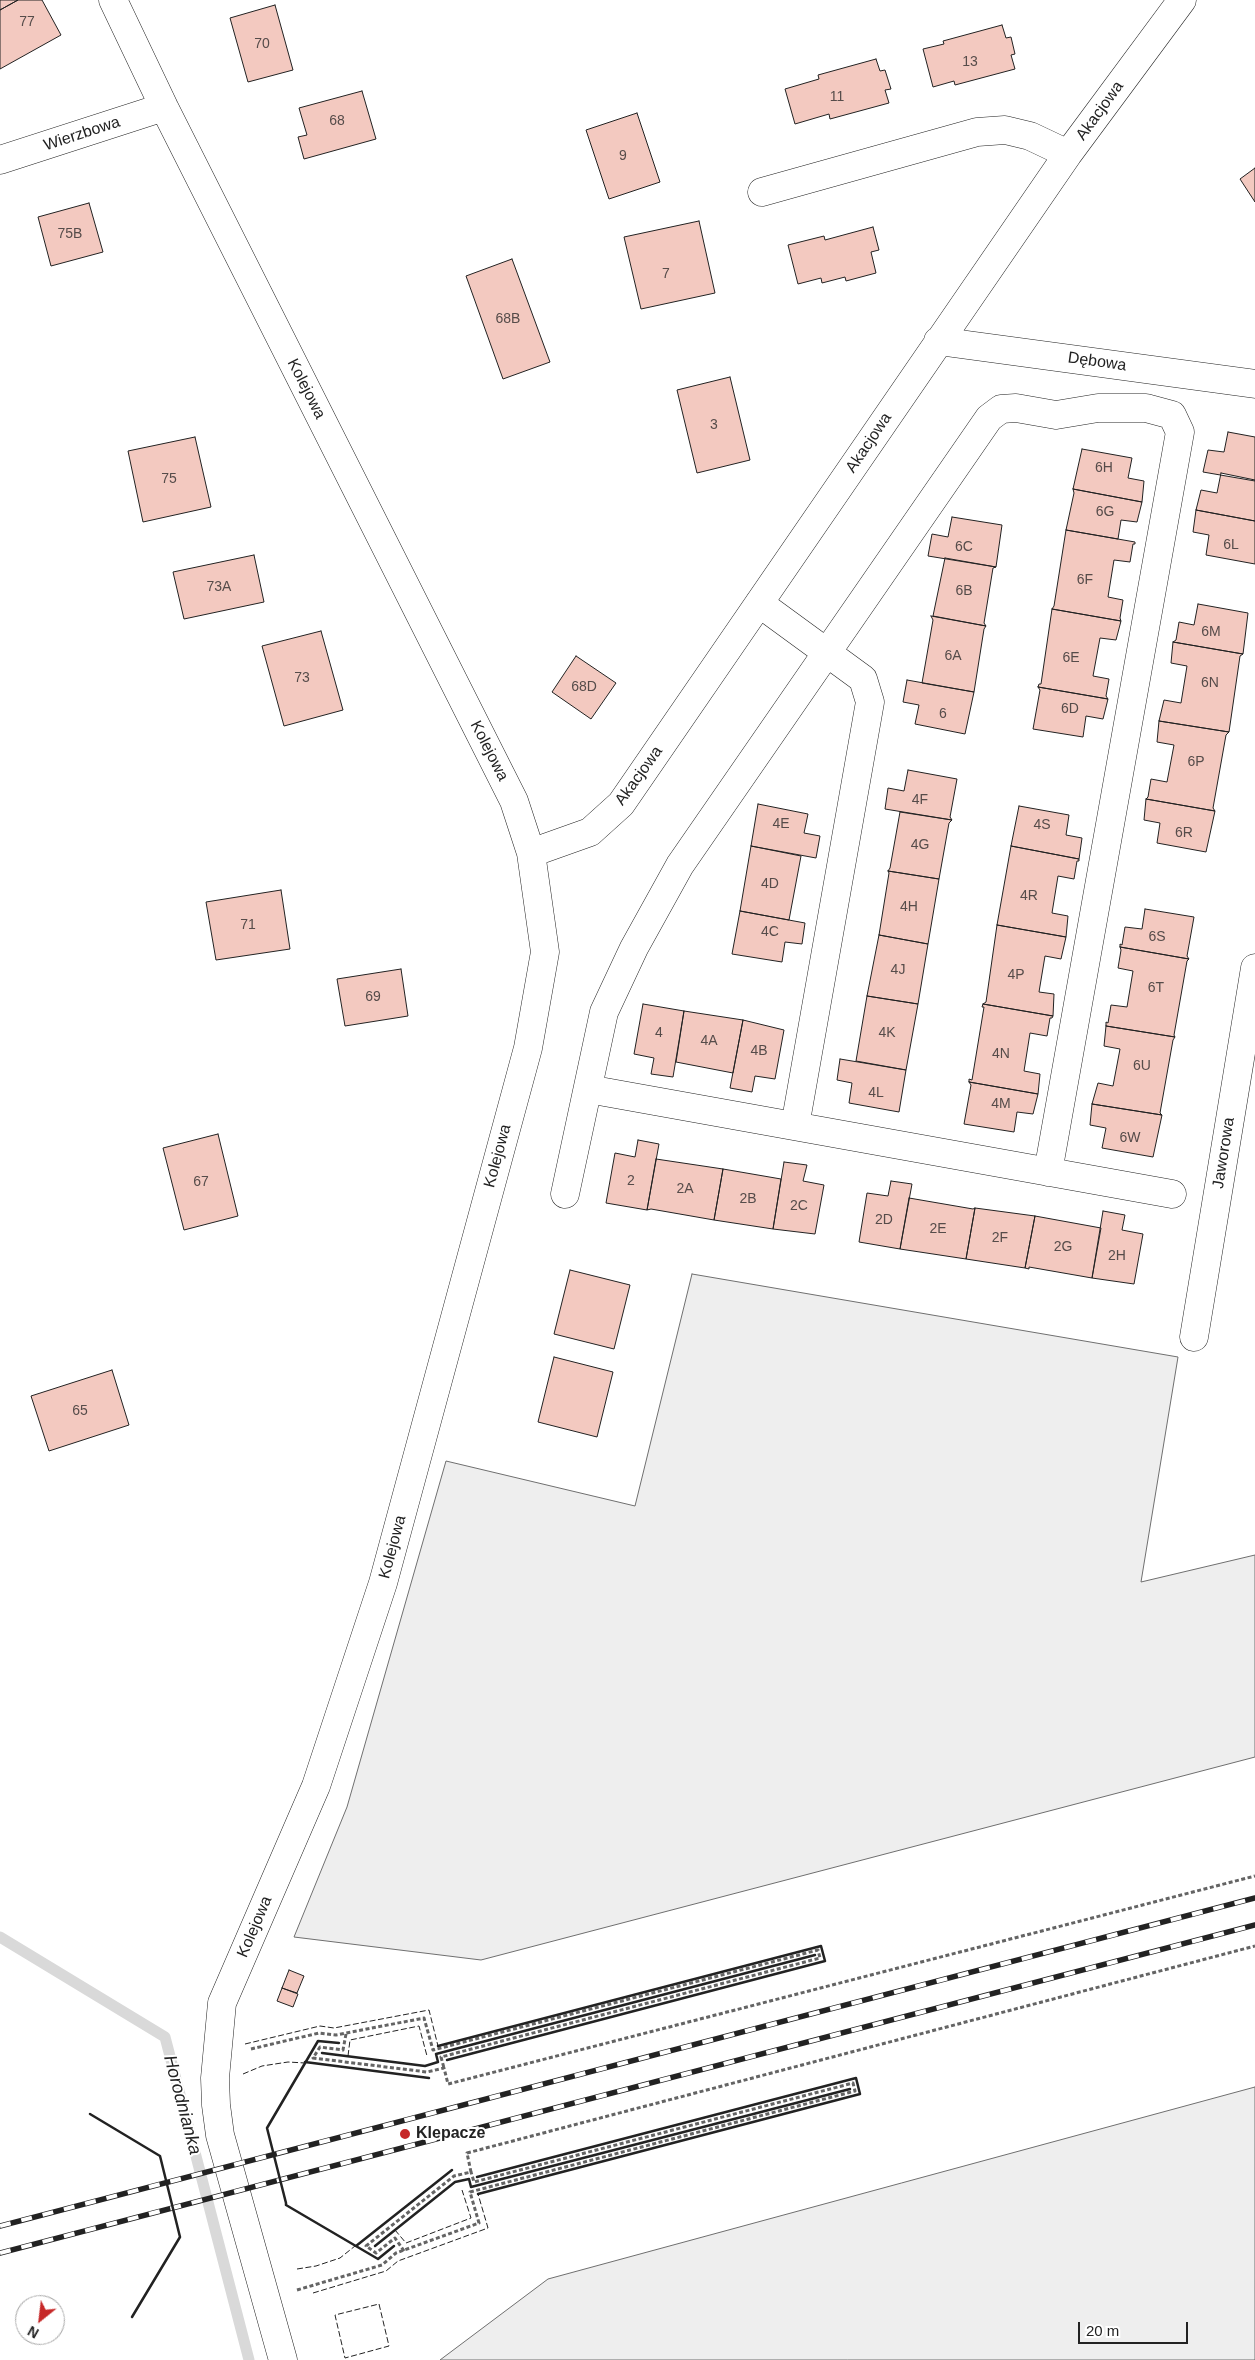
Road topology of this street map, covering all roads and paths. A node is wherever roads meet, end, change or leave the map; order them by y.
1 (113, 0) edge
2 (1182, 0) edge
3 (164, 107) junction
4 (1068, 154) junction
5 (0, 160) edge
6 (762, 192) dead end
7 (938, 341) junction
8 (1255, 384) edge
9 (759, 603) junction
10 (828, 652) junction
11 (531, 853) junction
12 (1255, 968) edge
13 (1252, 1001) edge
14 (588, 1089) junction
15 (795, 1126) junction
16 (1048, 1172) junction
17 (565, 1194) dead end
18 (1172, 1194) dead end
19 (1194, 1337) dead end
20 (1255, 1876) edge
21 (1255, 1946) edge
22 (346, 2034) junction
23 (216, 2058) junction
24 (444, 2068) junction
25 (472, 2172) junction
26 (404, 2251) junction
27 (266, 2300) junction
28 (283, 2360) edge

1 - 3 street, Kolejowa
2 - 4 street, Akacjowa
3 - 5 street, Wierzbowa
3 - 11 street, Kolejowa
4 - 6 street
4 - 7 street, Akacjowa
7 - 8 street, Dębowa
7 - 9 street, Akacjowa
9 - 10 street
9 - 11 street, Akacjowa
10 - 14 street
10 - 15 street
10 - 16 street
11 - 23 street, Kolejowa
12 - 13 street, Jaworowa
13 - 19 street, Jaworowa
14 - 15 street
14 - 17 street
15 - 16 street
16 - 18 street
20 - 24 path
21 - 25 path
22 - 23 path
22 - 24 path
22 - 24 path
23 - 27 street, Kolejowa
25 - 26 path
25 - 26 path
26 - 27 path
27 - 28 street, Kolejowa

